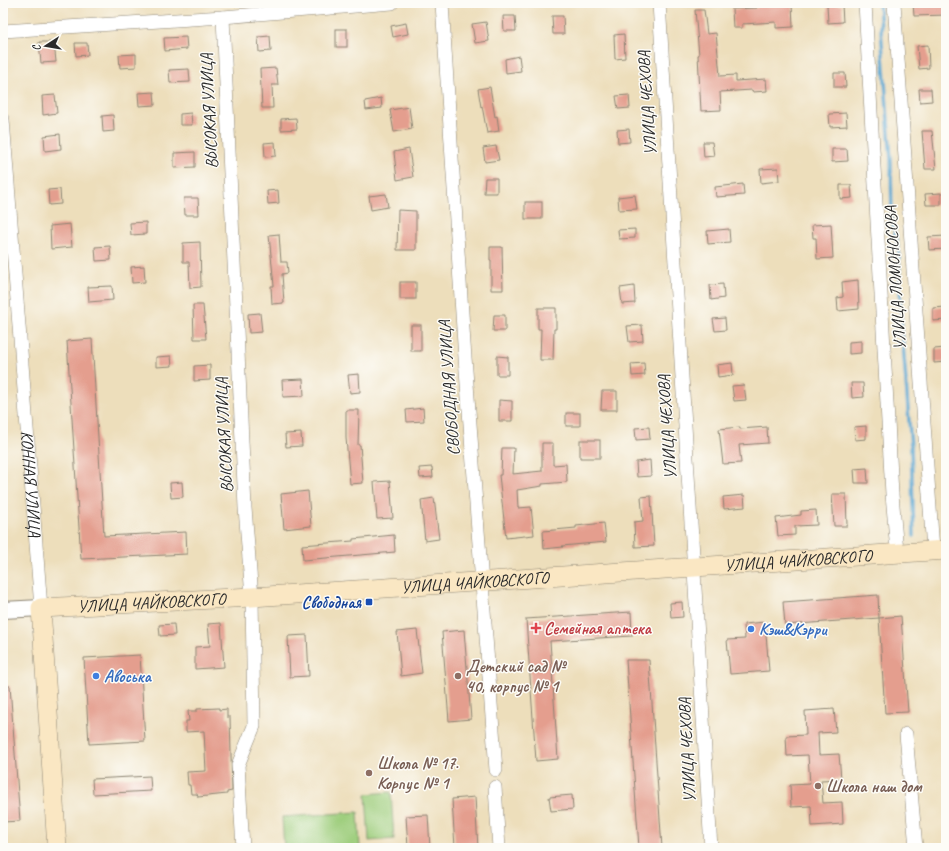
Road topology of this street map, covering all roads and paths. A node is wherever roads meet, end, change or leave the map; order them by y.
1 (392, 3) edge
2 (442, 3) edge
3 (659, 3) edge
4 (865, 3) edge
5 (894, 3) edge
6 (223, 17) junction
7 (3, 31) edge
8 (3, 120) edge
9 (939, 550) edge
10 (898, 552) junction
11 (694, 566) junction
12 (482, 580) junction
13 (252, 597) junction
14 (41, 608) junction
15 (3, 610) edge
16 (906, 734) dead end
17 (496, 770) dead end
18 (495, 787) dead end
19 (57, 848) edge
20 (243, 848) edge
21 (500, 848) edge
22 (711, 848) edge
23 (916, 848) edge

1 - 6 street
2 - 12 street, СВОБОДНАЯ УЛИЦА
3 - 11 street, УЛИЦА ЧЕХОВА
4 - 10 street
5 - 9 street, УЛИЦА ЛОМОНОСОВА
6 - 7 street
6 - 13 street, ВЫСОКАЯ УЛИЦА
8 - 14 street, КОННАЯ УЛИЦА
9 - 10 main road, УЛИЦА ЧАЙКОВСКОГО
10 - 11 main road, УЛИЦА ЧАЙКОВСКОГО
11 - 12 main road, УЛИЦА ЧАЙКОВСКОГО
11 - 22 street, УЛИЦА ЧЕХОВА
12 - 13 main road, УЛИЦА ЧАЙКОВСКОГО
12 - 17 street, СВОБОДНАЯ УЛИЦА
13 - 14 main road, УЛИЦА ЧАЙКОВСКОГО
13 - 20 street, ВЫСОКАЯ УЛИЦА
14 - 15 street, УЛИЦА ЧАЙКОВСКОГО
14 - 19 main road, КОННАЯ УЛИЦА
16 - 23 street
18 - 21 street

